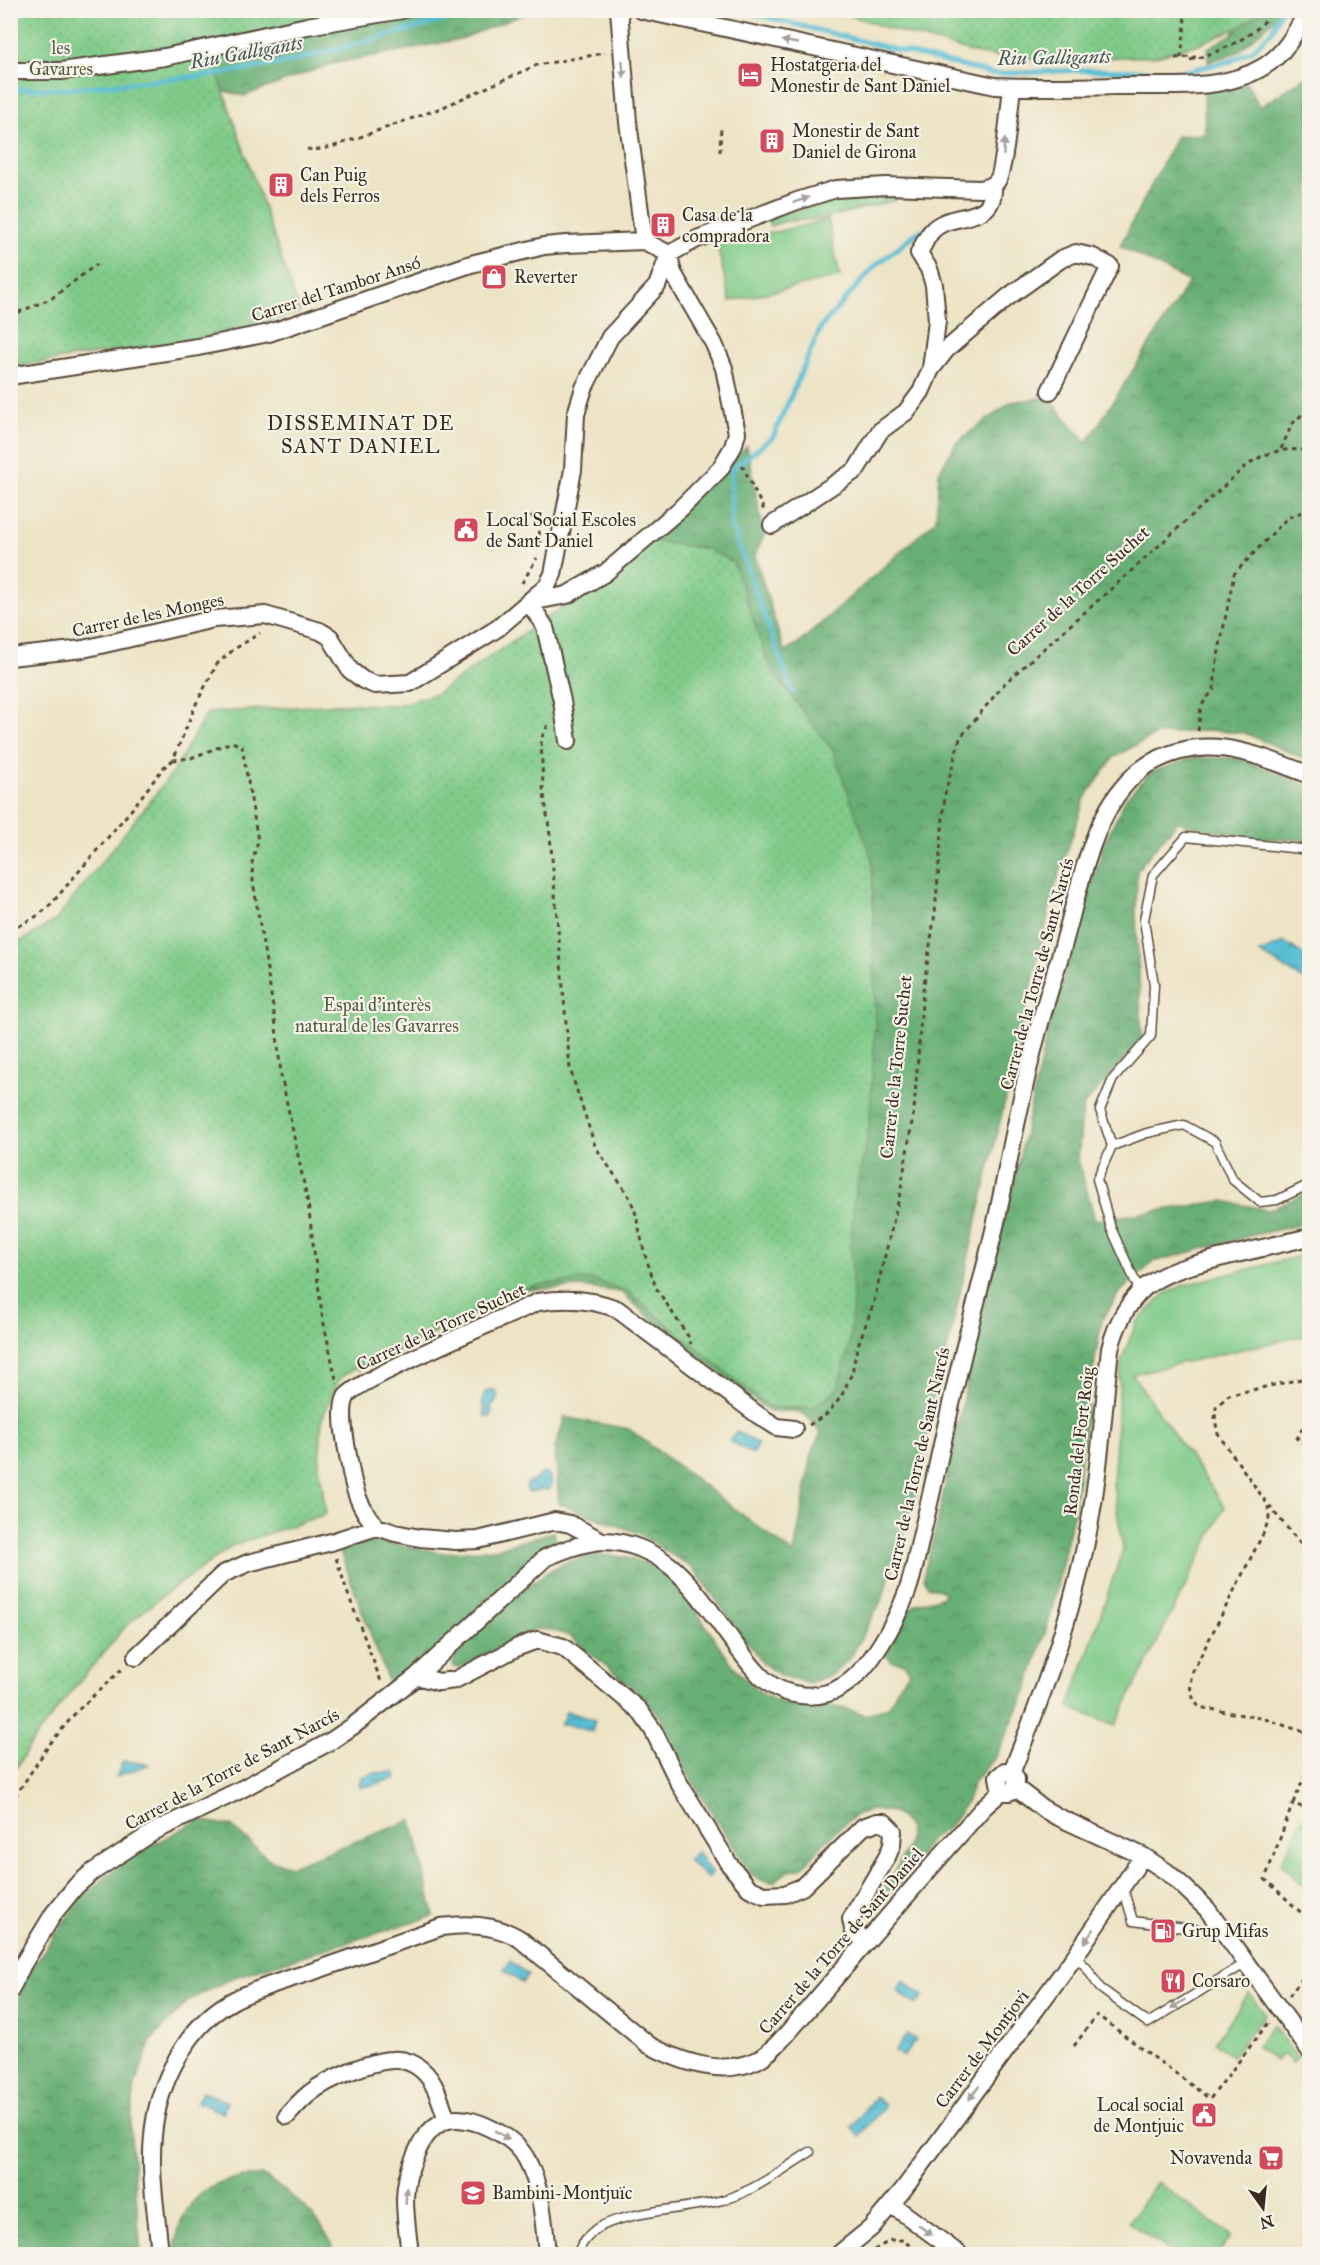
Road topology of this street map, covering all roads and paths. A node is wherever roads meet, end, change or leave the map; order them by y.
1 (402, 10) edge
2 (619, 10) edge
3 (641, 10) edge
4 (1184, 10) edge
5 (1272, 10) edge
6 (1308, 10) edge
7 (622, 52) junction
8 (1175, 58) dead end
9 (1180, 58) junction
10 (1201, 58) junction
11 (1190, 60) dead end
12 (10, 71) edge
13 (1012, 87) junction
14 (721, 125) dead end
15 (307, 149) dead end
16 (720, 152) dead end
17 (993, 186) junction
18 (644, 241) junction
19 (669, 254) junction
20 (97, 264) dead end
21 (10, 316) edge
22 (931, 369) junction
23 (10, 376) edge
24 (1050, 391) dead end
25 (1310, 407) edge
26 (1281, 450) junction
27 (1310, 452) edge
28 (743, 468) dead end
29 (763, 508) dead end
30 (1310, 509) edge
31 (531, 515) dead end
32 (772, 525) dead end
33 (526, 605) junction
34 (285, 620) junction
35 (10, 657) edge
36 (563, 713) junction
37 (568, 741) dead end
38 (1196, 747) junction
39 (172, 760) junction
40 (1310, 775) edge
41 (1310, 850) edge
42 (10, 930) edge
43 (1112, 1146) junction
44 (1310, 1184) edge
45 (1310, 1237) edge
46 (1140, 1292) junction
47 (683, 1357) junction
48 (1310, 1377) edge
49 (343, 1416) junction
50 (1310, 1425) edge
51 (794, 1429) joint
52 (1310, 1448) edge
53 (1268, 1505) junction
54 (377, 1527) junction
55 (602, 1541) junction
56 (331, 1542) junction
57 (1310, 1555) edge
58 (136, 1657) joint
59 (417, 1676) junction
60 (387, 1698) junction
61 (1310, 1734) edge
62 (1310, 1775) edge
63 (1009, 1790) junction
64 (1293, 1803) junction
65 (10, 1804) edge
66 (1310, 1811) edge
67 (1143, 1856) junction
68 (1123, 1888) junction
69 (1310, 1922) edge
70 (1225, 1933) junction
71 (866, 1942) junction
72 (1075, 1956) junction
73 (1246, 1963) junction
74 (1310, 1969) edge
75 (10, 1991) edge
76 (1279, 2008) junction
77 (1074, 2046) dead end
78 (1310, 2051) edge
79 (287, 2116) dead end
80 (447, 2120) junction
81 (810, 2152) dead end
82 (891, 2204) junction
83 (160, 2254) edge
84 (410, 2254) edge
85 (548, 2254) edge
86 (578, 2254) edge
87 (839, 2254) edge
88 (867, 2254) edge
89 (913, 2254) edge
90 (959, 2254) edge

1 - 12 street
2 - 7 street
13 -> 3 street
4 - 9 path
5 - 10 path
6 - 13 street
7 - 15 path
7 -> 18 street
8 - 9 path
9 - 10 path
10 - 11 path
17 -> 13 street
14 - 16 path
19 -> 17 street
17 - 22 street
18 - 19 street, Carrer del Tambor Ansó
18 - 23 street, Carrer del Tambor Ansó
19 - 33 street, Carrer de les Monges
19 - 33 street
20 - 21 path
22 - 24 street
22 - 32 street
25 - 26 path
26 - 27 path, Carrer de la Torre Suchet
26 - 51 path, Carrer de la Torre Suchet
28 - 29 path
30 - 38 path
31 - 33 path
33 - 34 street, Carrer de les Monges
33 - 36 street
34 - 35 street, Carrer de les Monges
34 - 39 path
36 - 37 street
36 - 47 path
38 - 40 street, Carrer de la Torre de Sant Narcís
38 - 55 street, Carrer de la Torre de Sant Narcís
39 - 42 path
39 - 49 path
41 - 43 lane
43 - 44 lane
43 - 46 lane
45 - 46 street, Ronda del Fort Roig
46 - 63 street, Ronda del Fort Roig
47 - 49 street, Carrer de la Torre Suchet
47 - 51 street, Carrer de la Torre Suchet
48 - 53 path
49 - 54 street
50 - 52 path
53 - 57 path
53 - 61 path
54 - 55 street
54 - 56 street
55 - 59 street, Carrer de la Torre de Sant Narcís
56 - 58 street
56 - 60 path
58 - 65 path
59 - 60 street, Carrer de la Torre de Sant Narcís
59 - 71 street
60 - 75 street, Carrer de la Torre de Sant Narcís
62 - 64 path
63 - 67 street
63 - 71 street, Carrer de la Torre de Sant Daniel
64 - 66 path
64 - 69 path
67 - 68 street, Carrer de Montjovi
67 - 70 street
68 - 70 lane
68 -> 72 street, Carrer de Montjovi
70 - 73 street
71 - 83 street, Carrer de la Torre de Sant Daniel
73 -> 72 lane
72 -> 82 street, Carrer de Montjovi
73 - 76 street
74 - 76 path
76 - 77 path
76 - 78 street
79 - 80 street
84 -> 80 street
80 -> 85 street
81 - 86 lane
82 - 87 street, Carrer de Montjovi
82 -> 90 street
88 - 89 path

